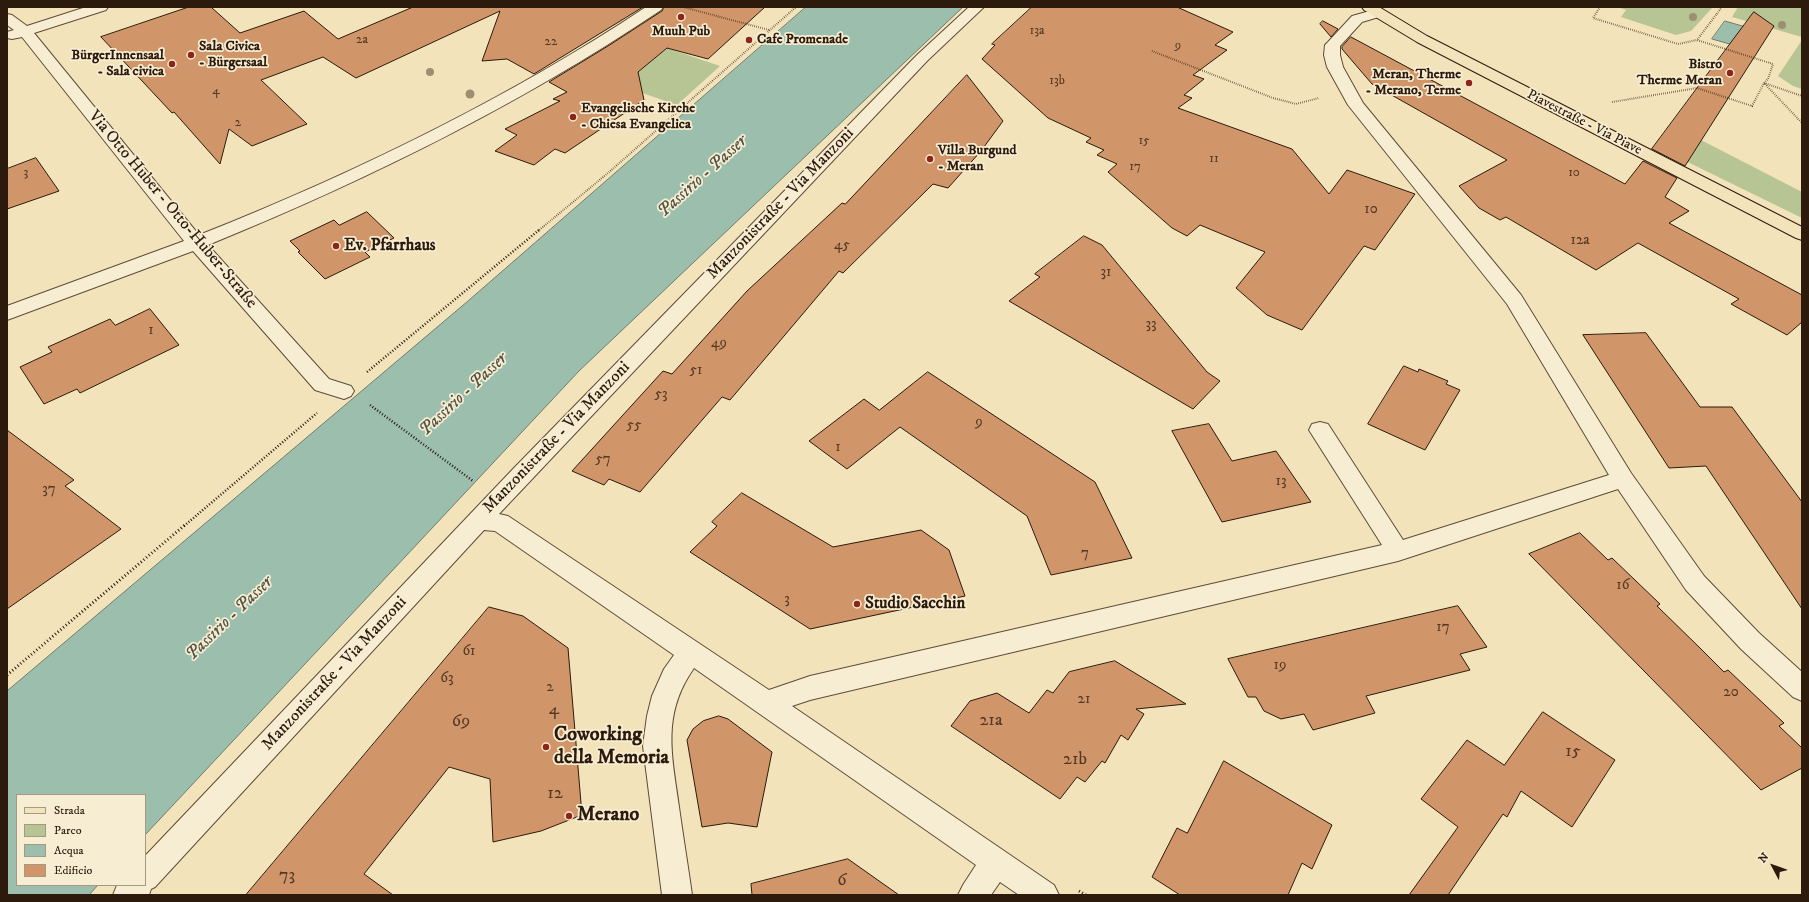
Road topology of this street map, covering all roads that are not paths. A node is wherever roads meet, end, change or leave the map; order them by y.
1 (100, 7) edge
2 (656, 7) edge
3 (977, 7) edge
4 (1373, 10) edge
5 (7, 18) edge
6 (26, 31) junction
7 (7, 37) edge
8 (1802, 234) edge
9 (195, 243) junction
10 (7, 313) edge
11 (344, 391) road end
12 (1320, 430) dead end
13 (1623, 479) junction
14 (479, 520) junction
15 (1398, 551) junction
16 (691, 652) junction
17 (1802, 689) edge
18 (766, 703) junction
19 (996, 862) junction
20 (146, 876) edge
21 (137, 886) edge
22 (128, 895) edge
23 (678, 895) edge
24 (973, 895) edge
25 (1044, 895) edge

1 - 6 street
2 - 9 street
3 - 14 street, Manzonistraße - Via Manzoni
4 - 8 main road, Piavestraße - Via Piave
4 - 13 street
5 - 6 street, Via Otto Huber - Otto-Huber-Straße
6 - 7 street
6 - 9 street, Via Otto Huber - Otto-Huber-Straße
9 - 10 street
9 - 11 street, Via Otto Huber - Otto-Huber-Straße
12 - 15 street
13 - 15 street
13 - 17 street
14 - 16 street
14 - 20 street, Manzonistraße - Via Manzoni
15 - 18 street
16 - 18 street
16 - 23 street
18 - 19 street
19 - 24 street
19 - 25 street
21 - 22 street

